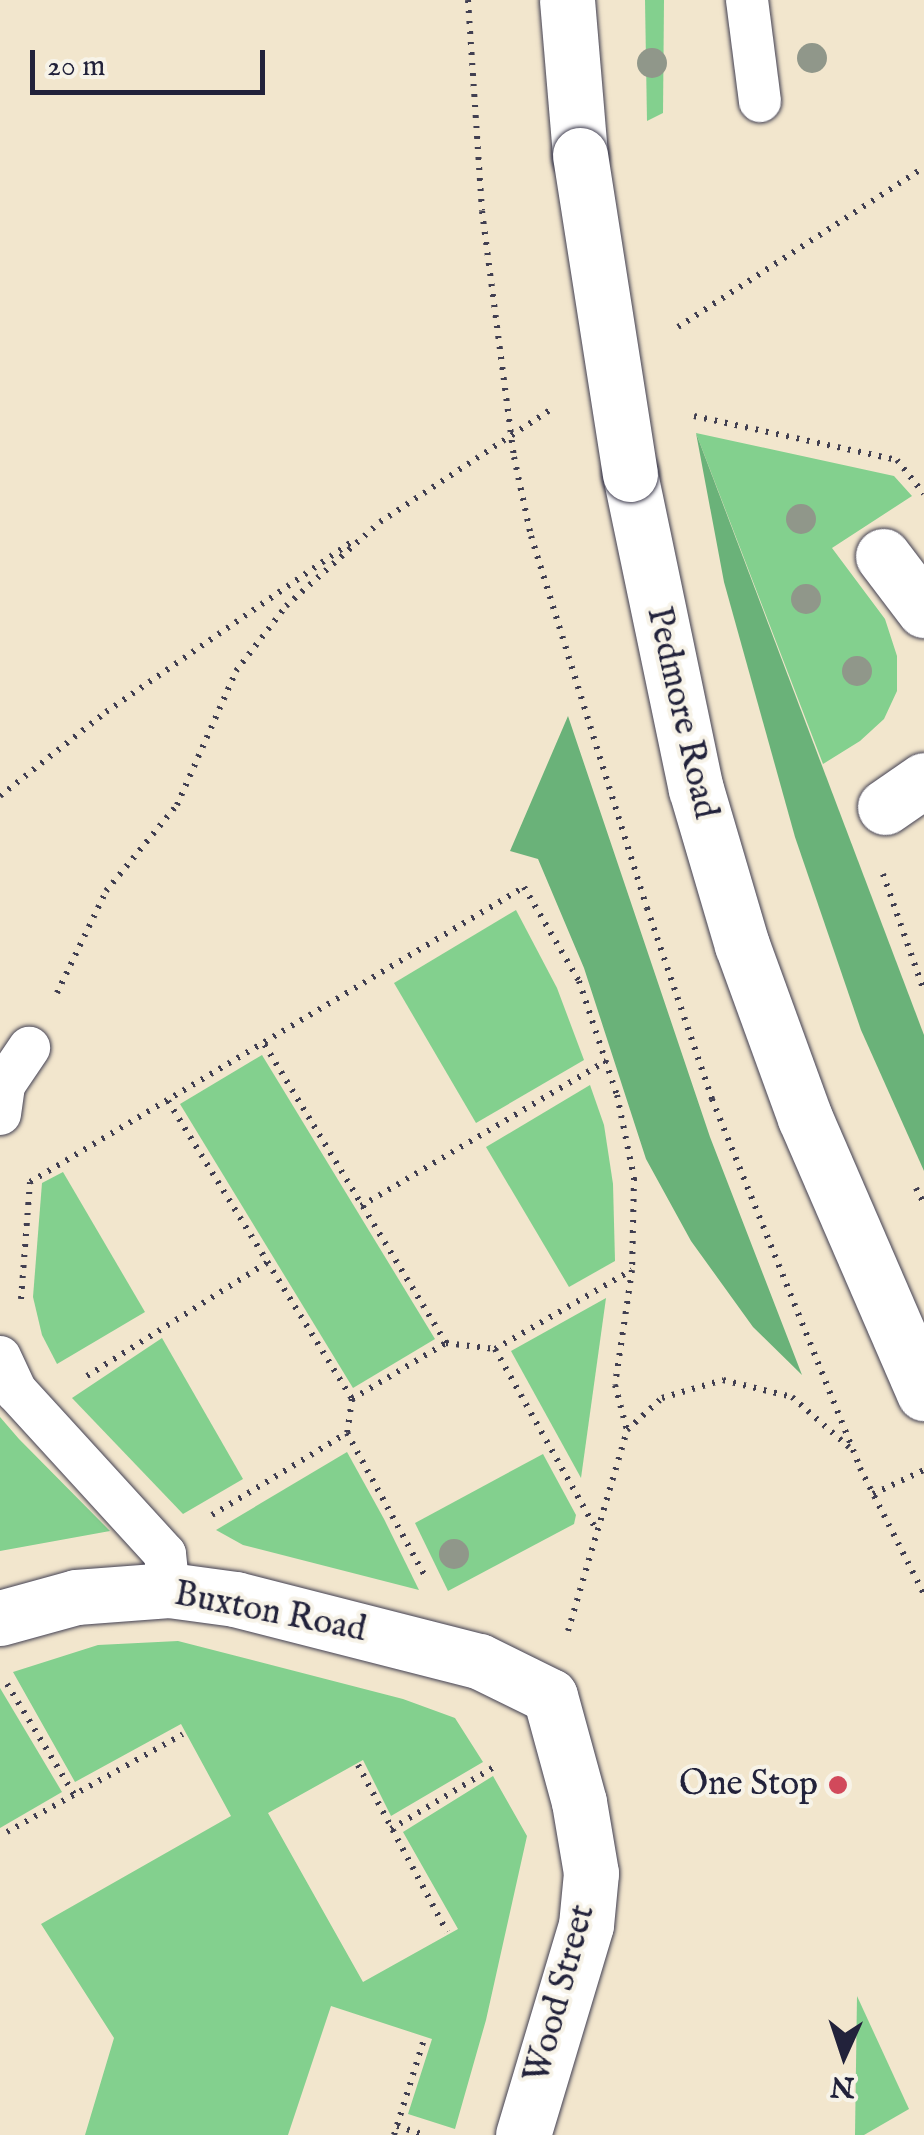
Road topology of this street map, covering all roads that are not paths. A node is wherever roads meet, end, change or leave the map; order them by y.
1 (567, 0) edge
2 (747, 0) edge
3 (760, 101) dead end
4 (884, 556) dead end
5 (924, 610) edge
6 (30, 1048) road end
7 (0, 1114) edge
8 (0, 1358) edge
9 (924, 1393) edge
10 (169, 1590) junction
11 (0, 1618) edge
12 (554, 1712) joint
13 (524, 2135) edge

1 - 9 main road, Pedmore Road, bridge
2 - 3 lane
4 - 5 main road
6 - 7 lane
8 - 10 lane
10 - 11 main road, Buxton Road
10 - 12 main road, Buxton Road
12 - 13 main road, Wood Street

